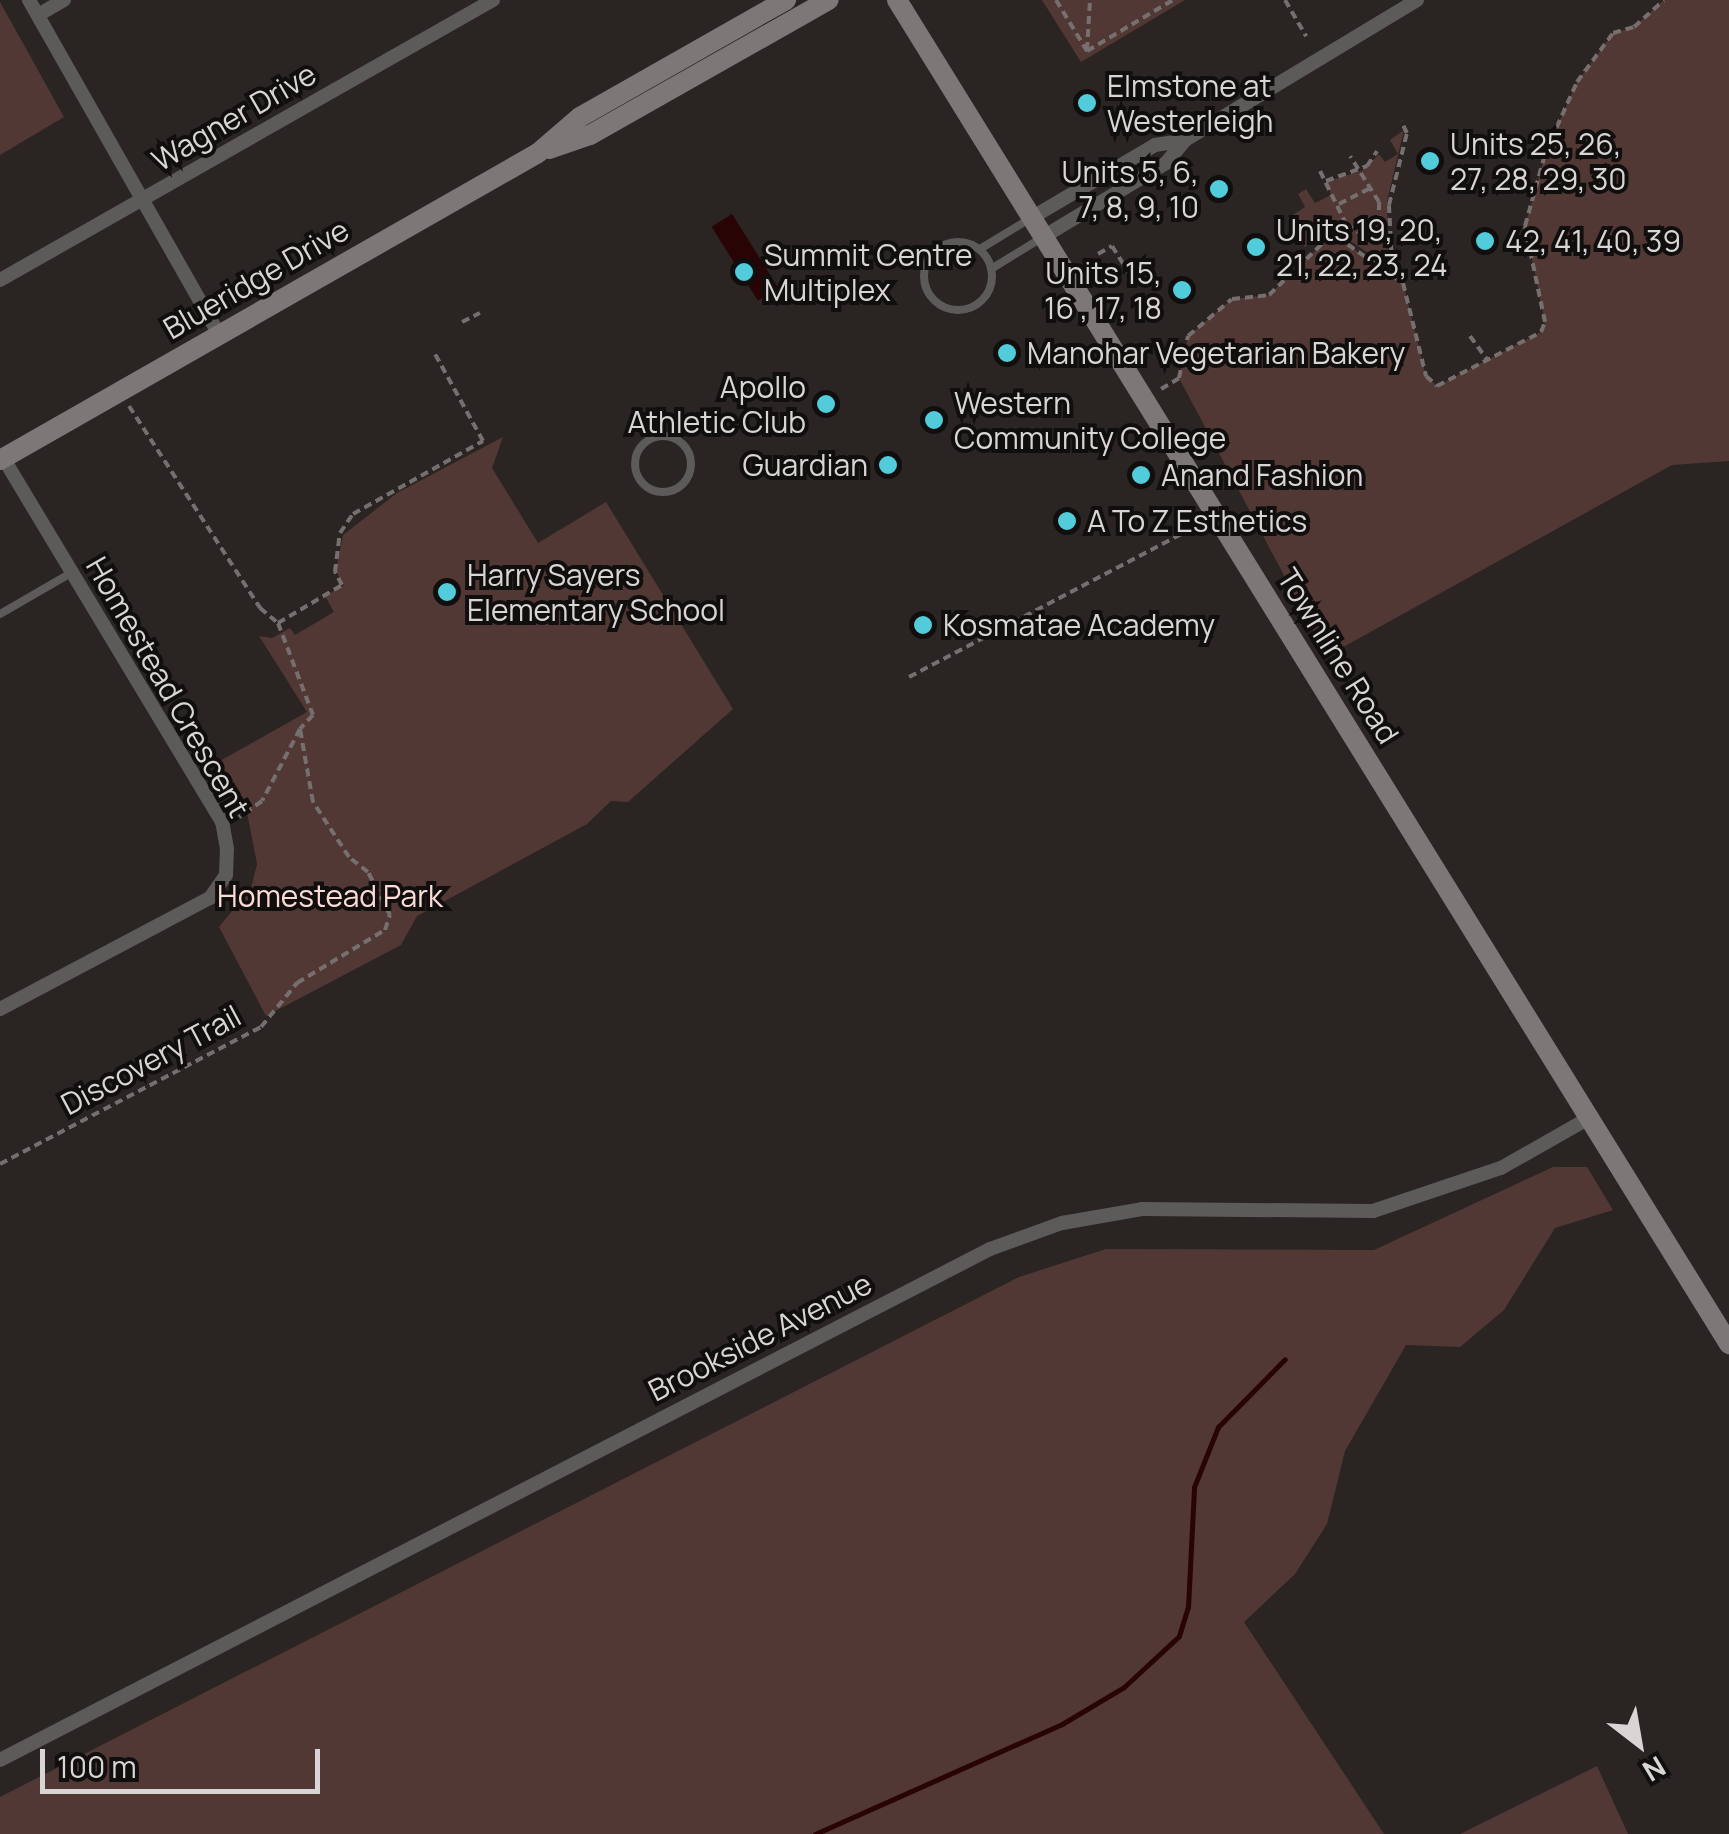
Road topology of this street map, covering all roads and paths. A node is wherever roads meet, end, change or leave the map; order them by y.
1 (29, 0) edge
2 (64, 0) edge
3 (493, 0) edge
4 (786, 0) edge
5 (829, 0) edge
6 (897, 0) edge
7 (1056, 0) edge
8 (1090, 0) edge
9 (1173, 0) edge
10 (1284, 0) edge
11 (1417, 0) edge
12 (1664, 0) edge
13 (38, 15) junction
14 (1306, 36) dead end
15 (1087, 51) junction
16 (1401, 121) dead end
17 (1185, 140) junction
18 (1378, 151) dead end
19 (538, 152) junction
20 (1350, 156) dead end
21 (1355, 167) junction
22 (1320, 171) dead end
23 (1326, 181) junction
24 (1370, 188) junction
25 (142, 202) junction
26 (1339, 204) junction
27 (1031, 218) junction
28 (1346, 224) junction
29 (1043, 237) junction
30 (1337, 237) junction
31 (980, 249) junction
32 (1098, 254) dead end
33 (1392, 265) dead end
34 (991, 268) junction
35 (1143, 274) dead end
36 (0, 280) edge
37 (480, 313) dead end
38 (462, 322) dead end
39 (218, 334) junction
40 (1470, 336) dead end
41 (434, 354) dead end
42 (1488, 360) junction
43 (122, 389) junction
44 (1144, 400) junction
45 (1, 458) edge
46 (636, 472) joint
47 (1215, 515) junction
48 (71, 574) junction
49 (0, 614) edge
50 (278, 623) junction
51 (909, 677) dead end
52 (300, 729) junction
53 (223, 827) junction
54 (0, 1009) edge
55 (1589, 1118) junction
56 (0, 1164) edge
57 (1729, 1344) edge
58 (0, 1760) edge

1 - 13 street
2 - 13 street
3 - 25 street, Wagner Drive
4 - 19 street, Blueridge Drive
5 - 19 street, Blueridge Drive
6 - 27 street, Townline Road
7 - 15 path
8 - 15 path
9 - 15 path
10 - 14 path
11 - 17 street
12 - 42 path
13 - 25 street
16 - 33 path
17 - 27 street
17 - 29 street
18 - 21 path
19 - 39 street, Blueridge Drive
20 - 21 path
21 - 23 path
21 - 24 path
22 - 23 path
23 - 26 path
24 - 26 path
24 - 28 path
25 - 36 street, Wagner Drive
25 - 39 street
26 - 28 path
27 - 29 street, Townline Road
27 - 31 lane
28 - 30 path
29 - 34 lane
29 - 44 street, Townline Road
30 - 42 path
30 - 44 path
31 - 34 lane
31 - 34 lane
32 - 35 path
37 - 38 path
39 - 43 street, Blueridge Drive
40 - 42 path
41 - 50 path
43 - 45 street, Blueridge Drive
43 - 50 path
44 - 47 street, Townline Road
45 - 48 street, Homestead Crescent
46 - 46 lane
47 - 51 path
47 - 55 street, Townline Road
48 - 49 lane
48 - 53 street, Homestead Crescent
50 - 52 path
52 - 53 path
52 - 56 path, Discovery Trail
53 - 54 street, Homestead Crescent
55 - 57 street, Townline Road
55 - 58 street, Brookside Avenue

